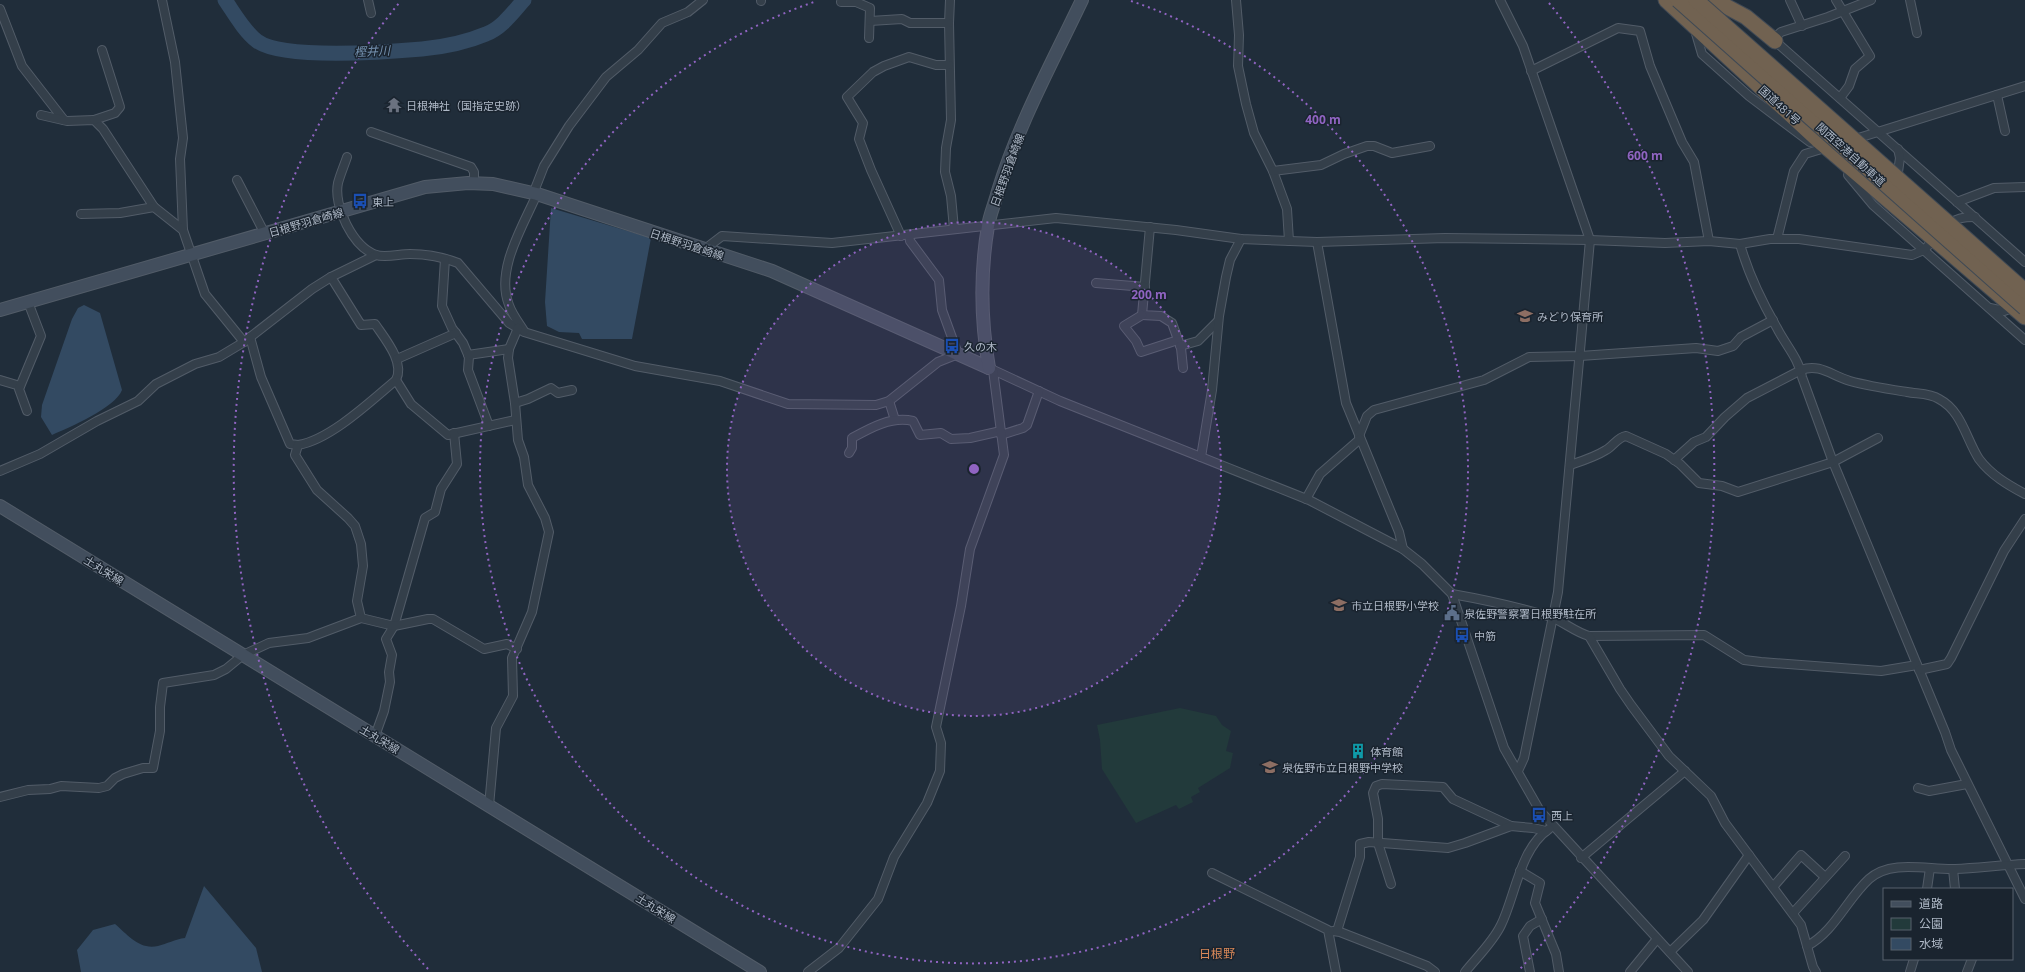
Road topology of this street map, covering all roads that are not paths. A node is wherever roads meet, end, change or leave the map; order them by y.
1 (162, 0) edge
2 (368, 0) edge
3 (703, 0) edge
4 (950, 0) edge
5 (1082, 0) edge
6 (1236, 0) edge
7 (1500, 0) edge
8 (1666, 0) edge
9 (1678, 0) edge
10 (1696, 0) edge
11 (1706, 0) edge
12 (1714, 0) edge
13 (1790, 0) edge
14 (1836, 0) edge
15 (1871, 0) edge
16 (1910, 0) edge
17 (841, 2) dead end
18 (0, 9) edge
19 (1842, 11) junction
20 (371, 13) dead end
21 (870, 22) junction
22 (949, 23) junction
23 (1802, 26) junction
24 (1917, 33) dead end
25 (869, 38) dead end
26 (1774, 40) junction
27 (102, 50) dead end
28 (949, 65) junction
29 (1531, 71) junction
30 (2025, 86) edge
31 (1998, 95) junction
32 (1840, 98) junction
33 (41, 115) dead end
34 (64, 120) junction
35 (94, 120) junction
36 (2005, 131) dead end
37 (371, 132) dead end
38 (1878, 132) junction
39 (1861, 137) junction
40 (1430, 146) dead end
41 (1824, 149) junction
42 (1898, 149) junction
43 (347, 157) dead end
44 (1273, 171) junction
45 (1898, 172) junction
46 (237, 180) dead end
47 (474, 183) junction
48 (2025, 187) edge
49 (535, 194) junction
50 (1888, 199) junction
51 (1957, 202) junction
52 (154, 207) junction
53 (340, 212) junction
54 (81, 214) dead end
55 (1975, 217) junction
56 (1952, 221) junction
57 (988, 225) junction
58 (1895, 225) junction
59 (1150, 227) junction
60 (954, 229) junction
61 (183, 230) junction
62 (265, 234) junction
63 (905, 235) junction
64 (1241, 239) junction
65 (1777, 239) junction
66 (1934, 239) junction
67 (1590, 240) junction
68 (1709, 240) junction
69 (1288, 241) junction
70 (1317, 242) junction
71 (1740, 244) junction
72 (705, 249) junction
73 (1924, 250) junction
74 (192, 255) junction
75 (376, 255) junction
76 (446, 259) junction
77 (2025, 262) edge
78 (331, 277) junction
79 (1096, 283) dead end
80 (2025, 285) edge
81 (1145, 287) junction
82 (2025, 291) edge
83 (2025, 296) edge
84 (28, 302) junction
85 (1989, 308) junction
86 (0, 310) edge
87 (2021, 311) edge
88 (1142, 315) junction
89 (1773, 320) junction
90 (1218, 321) junction
91 (521, 330) junction
92 (456, 333) junction
93 (247, 340) junction
94 (2025, 340) edge
95 (1179, 343) junction
96 (509, 349) junction
97 (958, 354) junction
98 (468, 355) junction
99 (1580, 356) junction
100 (397, 360) junction
101 (1183, 368) dead end
102 (991, 369) junction
103 (1801, 370) junction
104 (0, 380) edge
105 (396, 380) junction
106 (20, 386) junction
107 (572, 390) dead end
108 (1039, 391) junction
109 (889, 401) junction
110 (515, 403) junction
111 (27, 411) dead end
112 (515, 420) junction
113 (895, 420) junction
114 (489, 426) junction
115 (454, 433) junction
116 (1001, 433) junction
117 (1360, 437) junction
118 (1878, 438) dead end
119 (298, 445) junction
120 (849, 453) dead end
121 (1201, 457) junction
122 (1674, 460) junction
123 (1833, 462) junction
124 (1570, 465) junction
125 (0, 471) edge
126 (2025, 494) edge
127 (1306, 499) junction
128 (0, 506) edge
129 (2025, 519) edge
130 (1403, 549) junction
131 (1452, 594) junction
132 (362, 618) junction
133 (1553, 618) junction
134 (394, 626) junction
135 (1589, 636) junction
136 (517, 649) junction
137 (243, 655) junction
138 (1918, 667) junction
139 (375, 736) junction
140 (1518, 771) junction
141 (1685, 771) junction
142 (1967, 784) junction
143 (1918, 788) dead end
144 (0, 797) edge
145 (489, 806) junction
146 (1511, 826) junction
147 (1549, 829) junction
148 (1378, 843) junction
149 (1749, 855) junction
150 (1844, 856) dead end
151 (1582, 858) junction
152 (2025, 864) edge
153 (2008, 865) junction
154 (1930, 868) junction
155 (1952, 869) junction
156 (1520, 871) junction
157 (1212, 873) dead end
158 (1825, 877) junction
159 (1391, 884) dead end
160 (1773, 887) junction
161 (1927, 888) edge
162 (1955, 888) edge
163 (2025, 899) edge
164 (1793, 913) junction
165 (1542, 920) junction
166 (1328, 930) junction
167 (1337, 931) junction
168 (1657, 938) junction
169 (1807, 946) junction
170 (1670, 952) junction
171 (1914, 960) edge
172 (1972, 960) edge
173 (1813, 970) edge
174 (760, 972) edge
175 (808, 972) edge
176 (1336, 972) edge
177 (1435, 972) edge
178 (1465, 972) edge
179 (1530, 972) edge
180 (1559, 972) edge
181 (1630, 972) edge
182 (1688, 972) edge
183 (1910, 972) edge
184 (1967, 972) edge

1 - 61 street
2 - 20 street
3 - 49 street
4 - 22 street
5 - 57 main road, 日根野羽倉崎線
6 - 44 street
7 - 29 street
8 - 41 highway, 国道481号
9 - 87 highway, 関西空港自動車道, bridge
10 - 82 highway, 関西空港自動車道, bridge
11 - 39 highway
12 - 26 highway
13 - 23 street
14 - 19 street
15 - 19 street
16 - 24 street
17 - 21 street
18 - 34 street
19 - 23 street
19 - 32 street
21 - 22 street
21 - 25 street
22 - 28 street
23 - 26 street
26 - 32 street
27 - 35 street
28 - 60 street
28 - 63 street
29 - 67 street
29 - 68 street
30 - 31 street
31 - 36 street
31 - 38 street
32 - 38 street
33 - 34 street
34 - 35 street
35 - 52 street
37 - 47 street
38 - 39 street
38 - 42 street
39 - 41 street
39 - 45 highway
40 - 44 street
41 - 50 highway, 国道481号
41 - 58 street
41 - 65 street
42 - 45 street
42 - 51 street
43 - 53 street
44 - 69 street
45 - 56 highway
46 - 62 street
47 - 49 main road, 日根野羽倉崎線
47 - 53 main road, 日根野羽倉崎線
48 - 51 street
49 - 72 main road, 日根野羽倉崎線
49 - 91 street
50 - 58 street
50 - 66 highway, 国道481号
51 - 55 street
52 - 54 street
52 - 61 street
53 - 62 main road, 日根野羽倉崎線
53 - 75 street
55 - 56 street
55 - 77 street
56 - 66 street
56 - 80 highway
57 - 59 street
57 - 60 street
57 - 102 main road, 日根野羽倉崎線
58 - 73 street
59 - 64 street
59 - 81 street
60 - 63 street
61 - 74 street
62 - 74 main road, 日根野羽倉崎線
63 - 72 street
63 - 97 street
64 - 69 street
64 - 90 street
65 - 71 street
65 - 73 street
66 - 73 street
66 - 87 highway, 国道481号
67 - 68 street
67 - 70 street
67 - 99 street
68 - 71 street
69 - 70 street
70 - 117 street
71 - 89 street
72 - 97 main road, 日根野羽倉崎線
73 - 85 street
74 - 84 main road, 日根野羽倉崎線
74 - 93 street
75 - 76 street
75 - 78 street
76 - 91 street
76 - 92 street
78 - 93 street
78 - 100 street
79 - 81 street
81 - 88 street
83 - 87 street
84 - 86 main road, 日根野羽倉崎線
84 - 106 street
85 - 87 street
85 - 94 street
88 - 95 street
88 - 95 street
89 - 99 street
89 - 103 street
90 - 95 street
90 - 121 street
91 - 96 street
91 - 109 street
92 - 98 street
92 - 100 street
93 - 119 street
93 - 125 street
95 - 101 street
96 - 98 street
96 - 110 street
97 - 102 main road, 日根野羽倉崎線
97 - 109 street
98 - 114 street
99 - 117 street
99 - 124 street
100 - 105 street
102 - 108 street
102 - 116 street
103 - 122 street
103 - 123 street
103 - 126 street
104 - 106 street
105 - 115 street
105 - 119 street
106 - 111 street
107 - 110 street
108 - 116 street
108 - 121 street
109 - 113 street
110 - 112 street
112 - 114 street
112 - 136 street
113 - 116 street
113 - 120 street
114 - 115 street
115 - 134 street
116 - 175 street
117 - 127 street
117 - 130 street
118 - 123 street
119 - 132 street
121 - 127 street
122 - 123 street
122 - 124 street
123 - 138 street
124 - 133 street
127 - 130 street
128 - 137 main road, 土丸栄線
129 - 138 street
130 - 131 street
131 - 133 street
131 - 140 street
132 - 134 street
132 - 137 street
133 - 135 street
133 - 140 street
134 - 136 street
134 - 139 street
135 - 138 street
135 - 141 street
136 - 145 street
137 - 139 main road, 土丸栄線
137 - 144 street
138 - 142 street
139 - 145 main road, 土丸栄線
140 - 147 street
141 - 149 street
141 - 151 street
142 - 143 street
142 - 153 street
145 - 174 main road, 土丸栄線
146 - 147 street
146 - 148 street
146 - 148 street
147 - 151 street
147 - 156 street
148 - 159 street
148 - 167 street
149 - 160 street
149 - 170 street
150 - 158 street
151 - 168 street
152 - 153 street
153 - 155 street
153 - 163 street
154 - 155 street
154 - 161 street
154 - 169 street
155 - 162 street
156 - 165 street
156 - 178 street
157 - 166 street
158 - 160 street
158 - 164 street
160 - 164 street
164 - 169 street
165 - 179 street
165 - 180 street
166 - 167 street
166 - 176 street
167 - 177 street
168 - 170 street
168 - 181 street
169 - 173 street
170 - 182 street
171 - 183 street
172 - 184 street

